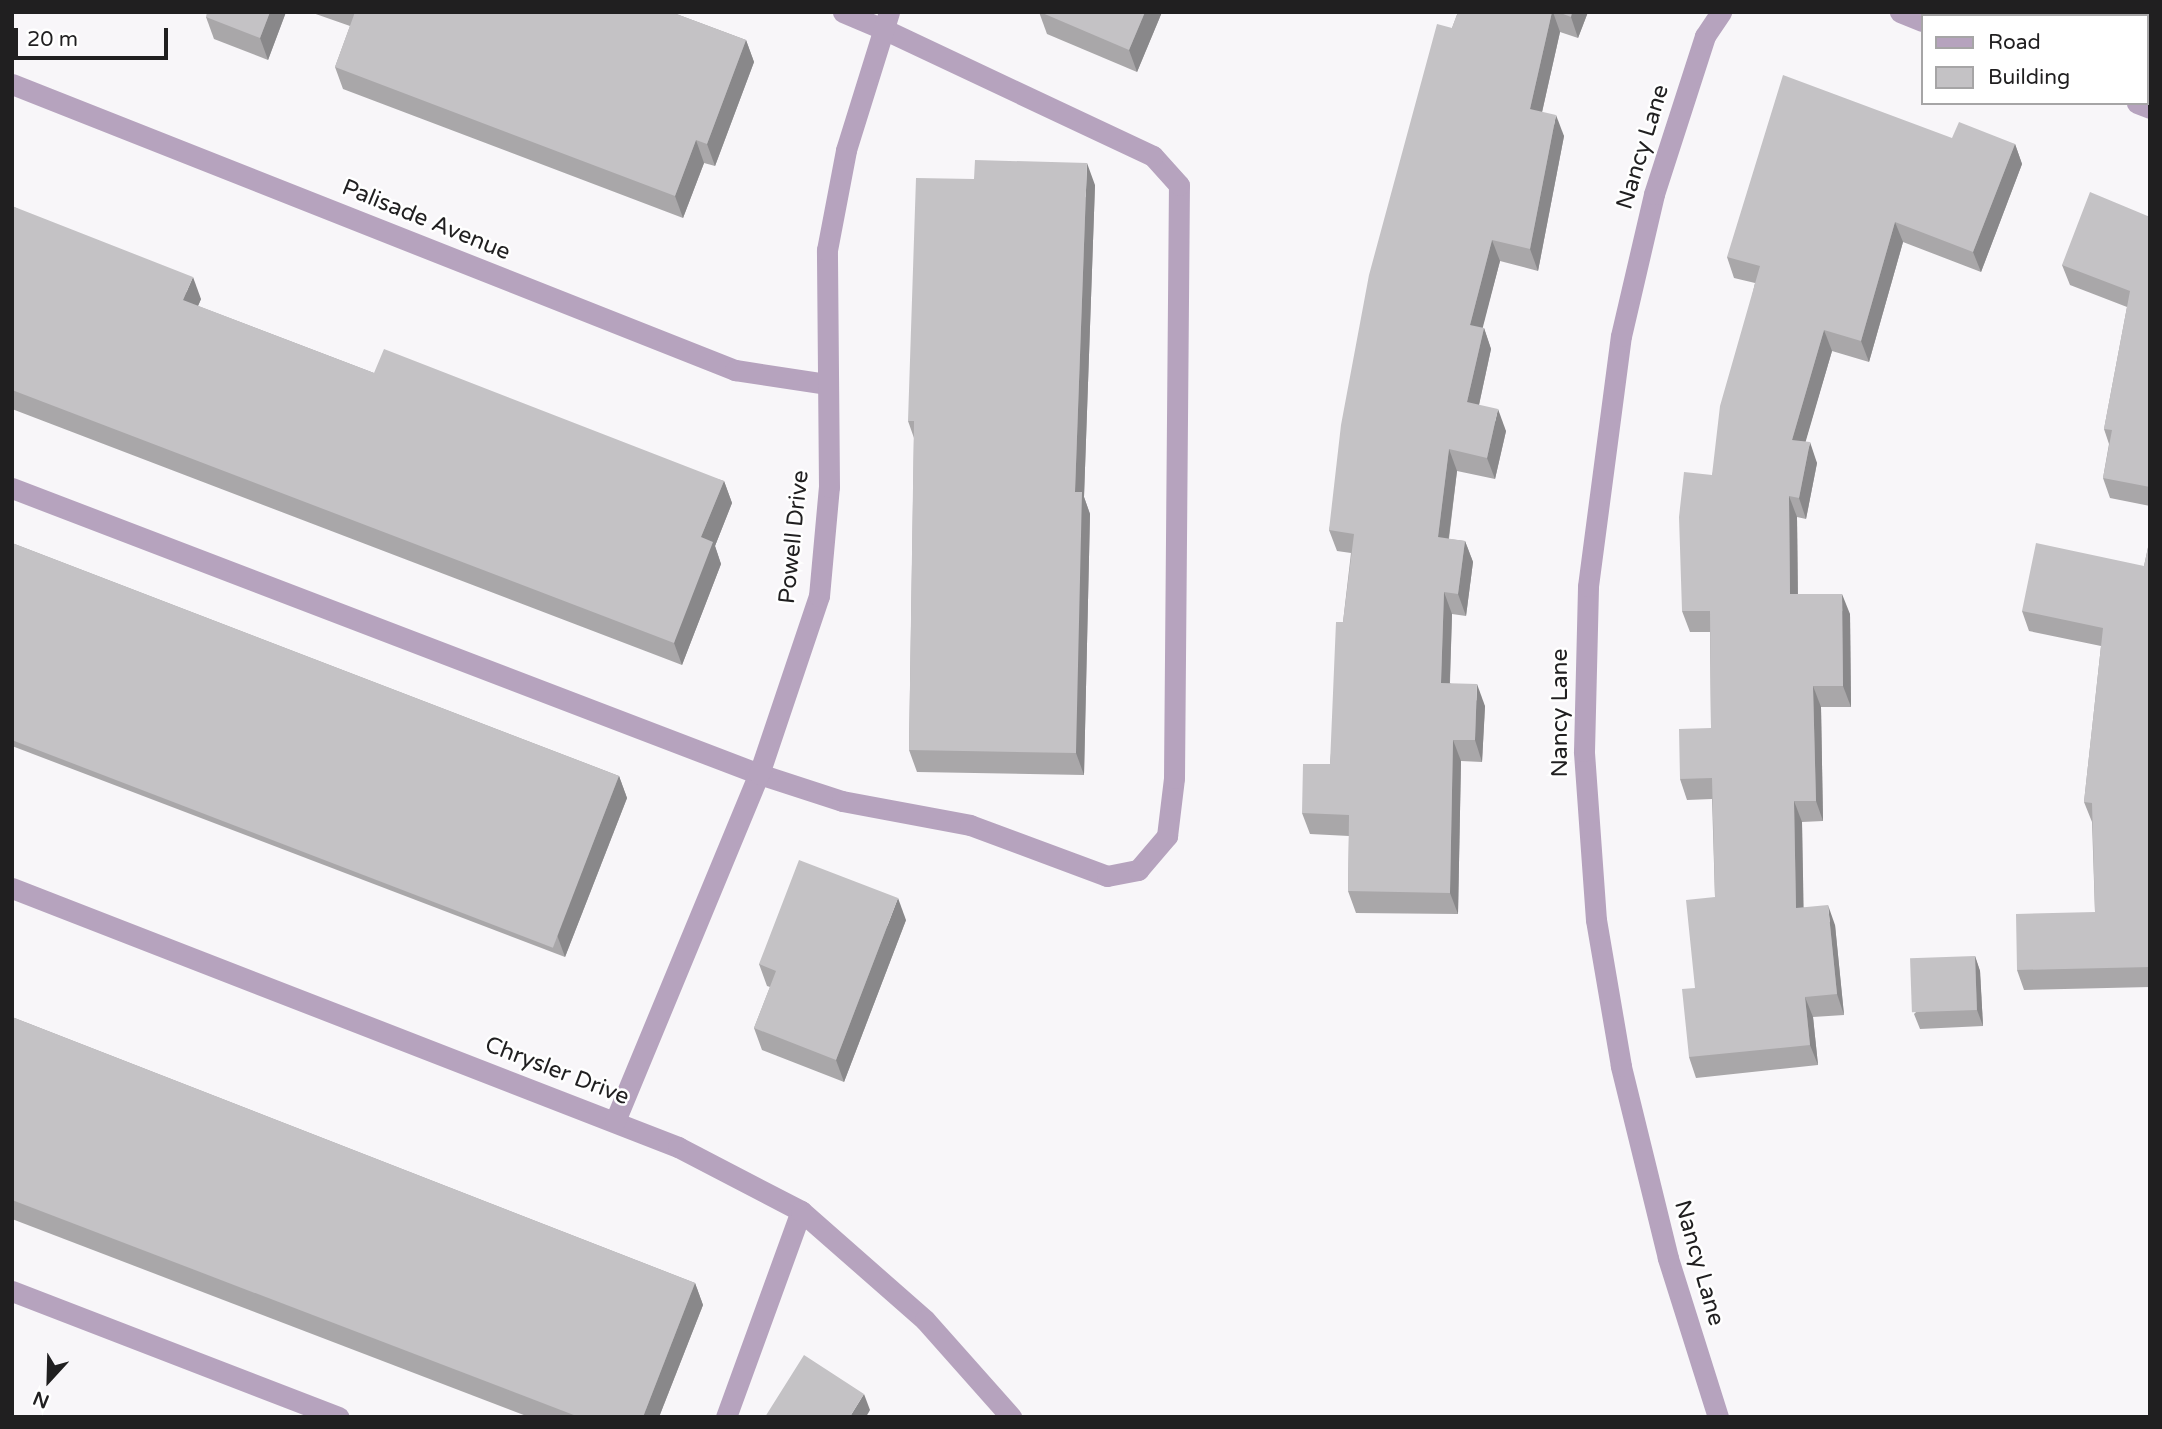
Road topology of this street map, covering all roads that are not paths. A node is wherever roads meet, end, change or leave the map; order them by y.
1 (842, 12) edge
2 (1721, 12) edge
3 (1900, 12) edge
4 (1920, 20) edge
5 (886, 21) edge
6 (12, 84) edge
7 (826, 384) junction
8 (12, 488) edge
9 (759, 774) junction
10 (12, 888) edge
11 (615, 1121) junction
12 (802, 1211) junction
13 (12, 1291) edge
14 (338, 1417) edge
15 (726, 1417) edge
16 (1011, 1417) edge
17 (1718, 1417) edge

1 - 5 street
2 - 17 street, Nancy Lane
3 - 4 street
5 - 7 street, Powell Drive
5 - 9 street
6 - 7 street, Palisade Avenue
7 - 9 street, Powell Drive
8 - 9 street
9 - 11 street, Powell Drive
10 - 11 street, Chrysler Drive
11 - 12 street, Chrysler Drive
12 - 15 street
12 - 16 street, Chrysler Drive
13 - 14 street

